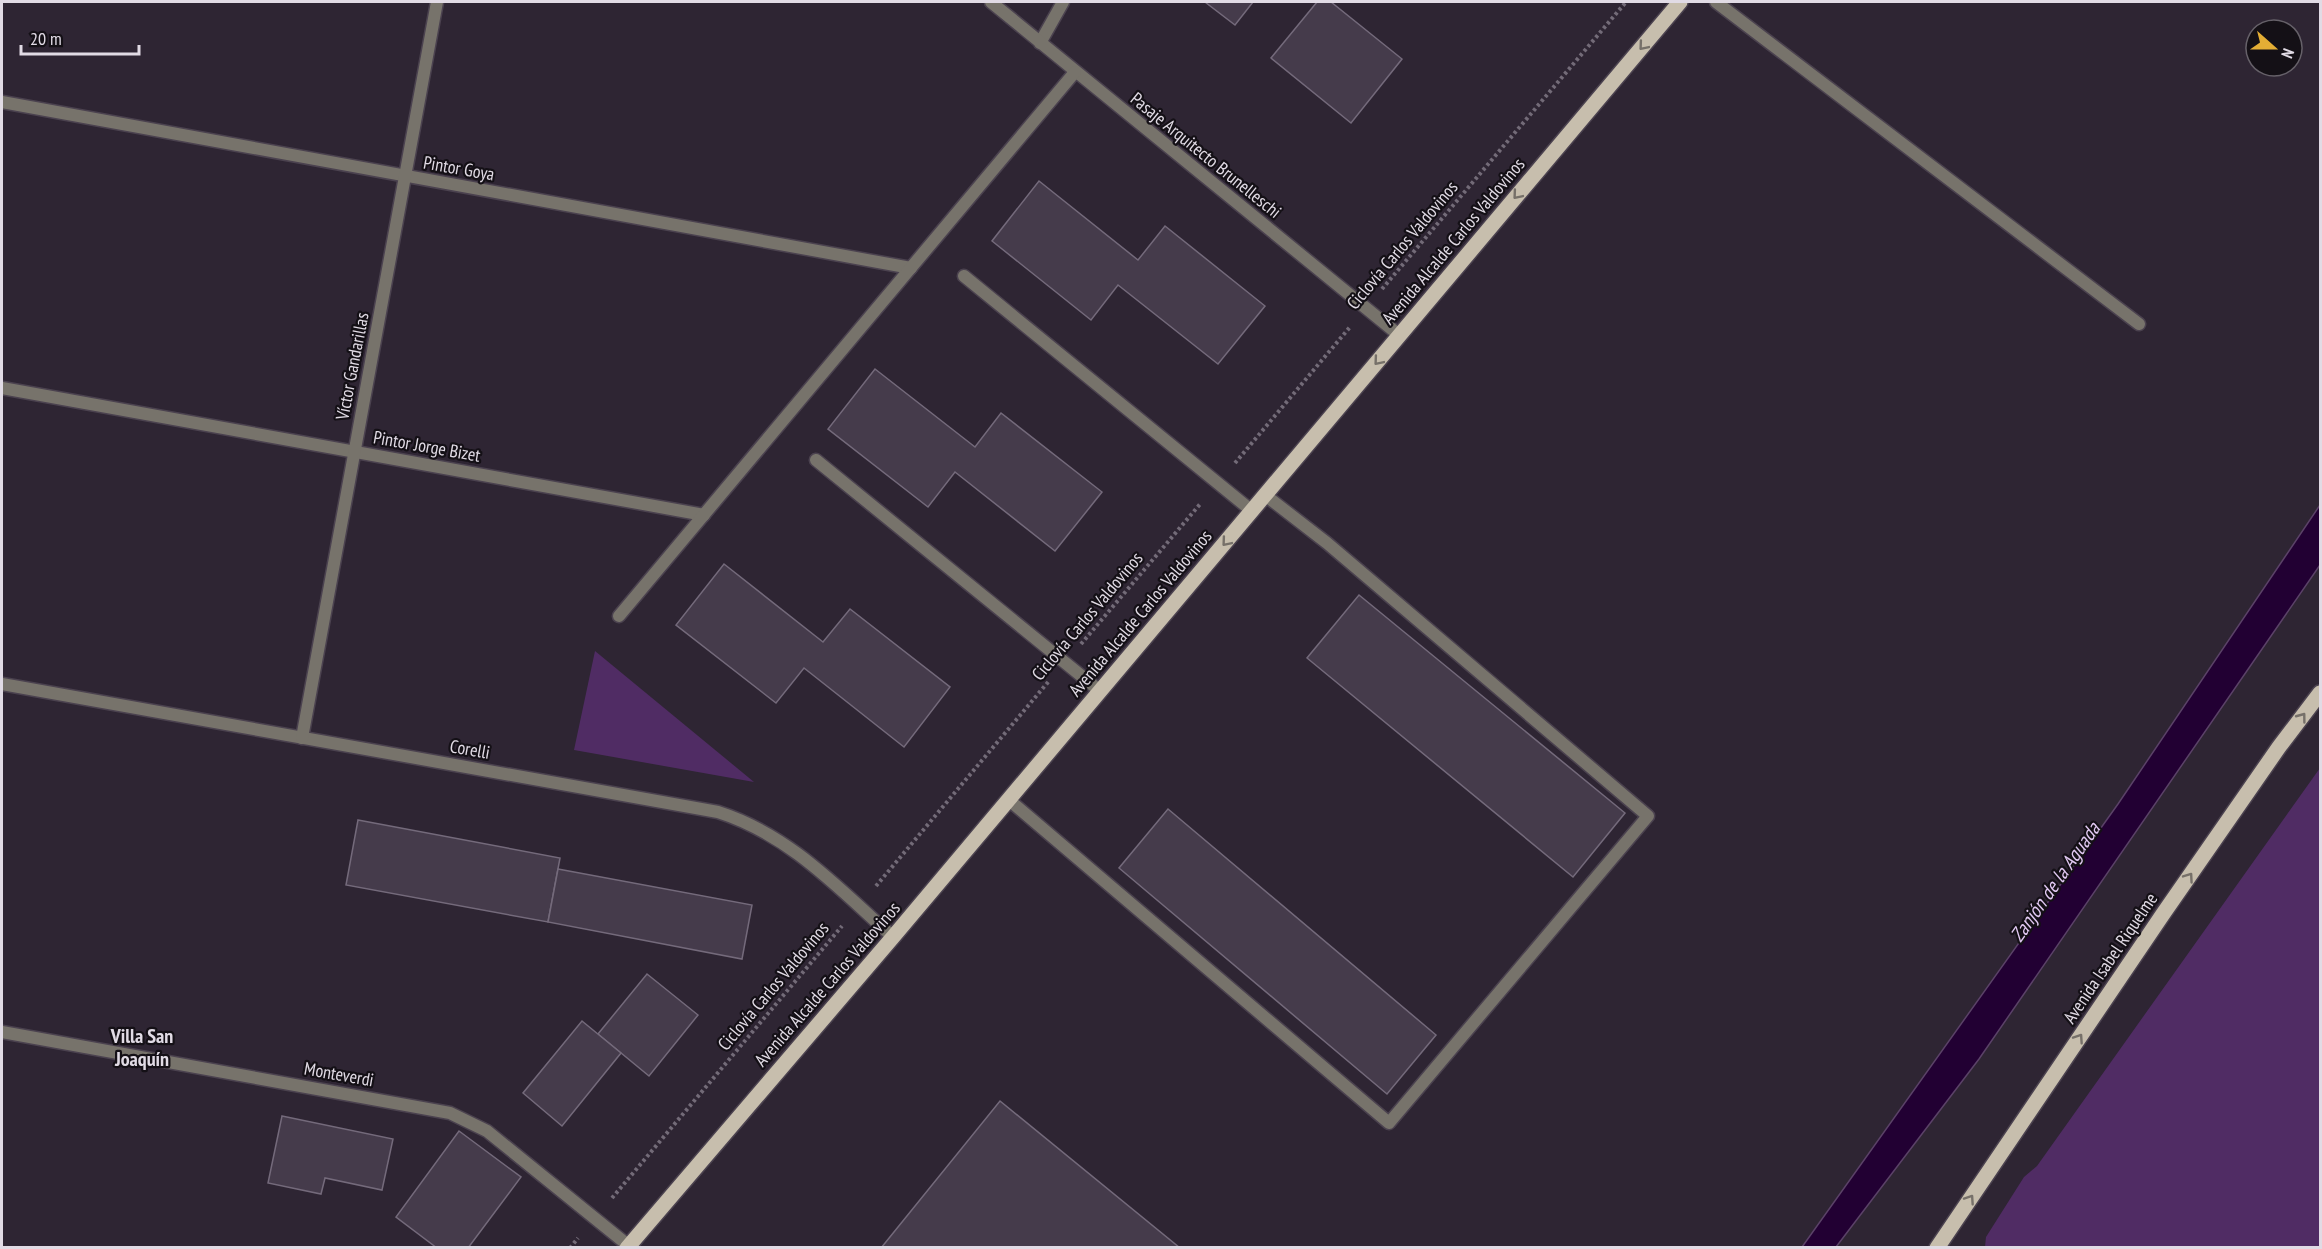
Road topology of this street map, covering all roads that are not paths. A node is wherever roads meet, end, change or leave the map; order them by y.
1 (437, 2) edge
2 (991, 2) edge
3 (1063, 2) edge
4 (1716, 2) edge
5 (1676, 3) edge
6 (1040, 43) junction
7 (1075, 72) junction
8 (2, 102) edge
9 (405, 176) junction
10 (911, 268) junction
11 (964, 276) dead end
12 (2139, 324) dead end
13 (1400, 335) junction
14 (2, 388) edge
15 (354, 451) junction
16 (816, 460) dead end
17 (1265, 495) junction
18 (1252, 511) junction
19 (704, 515) junction
20 (619, 616) dead end
21 (2, 684) edge
22 (1100, 691) junction
23 (2320, 693) edge
24 (302, 738) junction
25 (1009, 800) junction
26 (893, 937) junction
27 (2, 1032) edge
28 (628, 1247) edge
29 (1937, 1248) edge

1 - 9 street, Víctor Gandarillas
2 - 6 street, Pasaje Arquitecto Brunelleschi
3 - 6 street
4 - 12 street
5 -> 13 main road, Avenida Alcalde Carlos Valdovinos
6 - 7 street, Pasaje Arquitecto Brunelleschi
7 - 10 street
7 - 13 street, Pasaje Arquitecto Brunelleschi
8 - 9 street, Pintor Goya
9 - 10 street, Pintor Goya
9 - 15 street, Víctor Gandarillas
10 - 19 street
11 - 18 street
13 -> 17 main road, Avenida Alcalde Carlos Valdovinos
14 - 15 street, Pintor Jorge Bizet
15 - 19 street, Pintor Jorge Bizet
15 - 24 street, Víctor Gandarillas
16 - 22 street
17 - 18 main road, Avenida Alcalde Carlos Valdovinos
17 - 25 street
18 -> 22 main road, Avenida Alcalde Carlos Valdovinos
19 - 20 street
21 - 24 street, Corelli
22 - 25 main road, Avenida Alcalde Carlos Valdovinos
29 -> 23 main road, Avenida Isabel Riquelme
24 - 26 street, Corelli
25 - 26 main road, Avenida Alcalde Carlos Valdovinos
26 - 28 main road, Avenida Alcalde Carlos Valdovinos
27 - 28 street, Monteverdi

